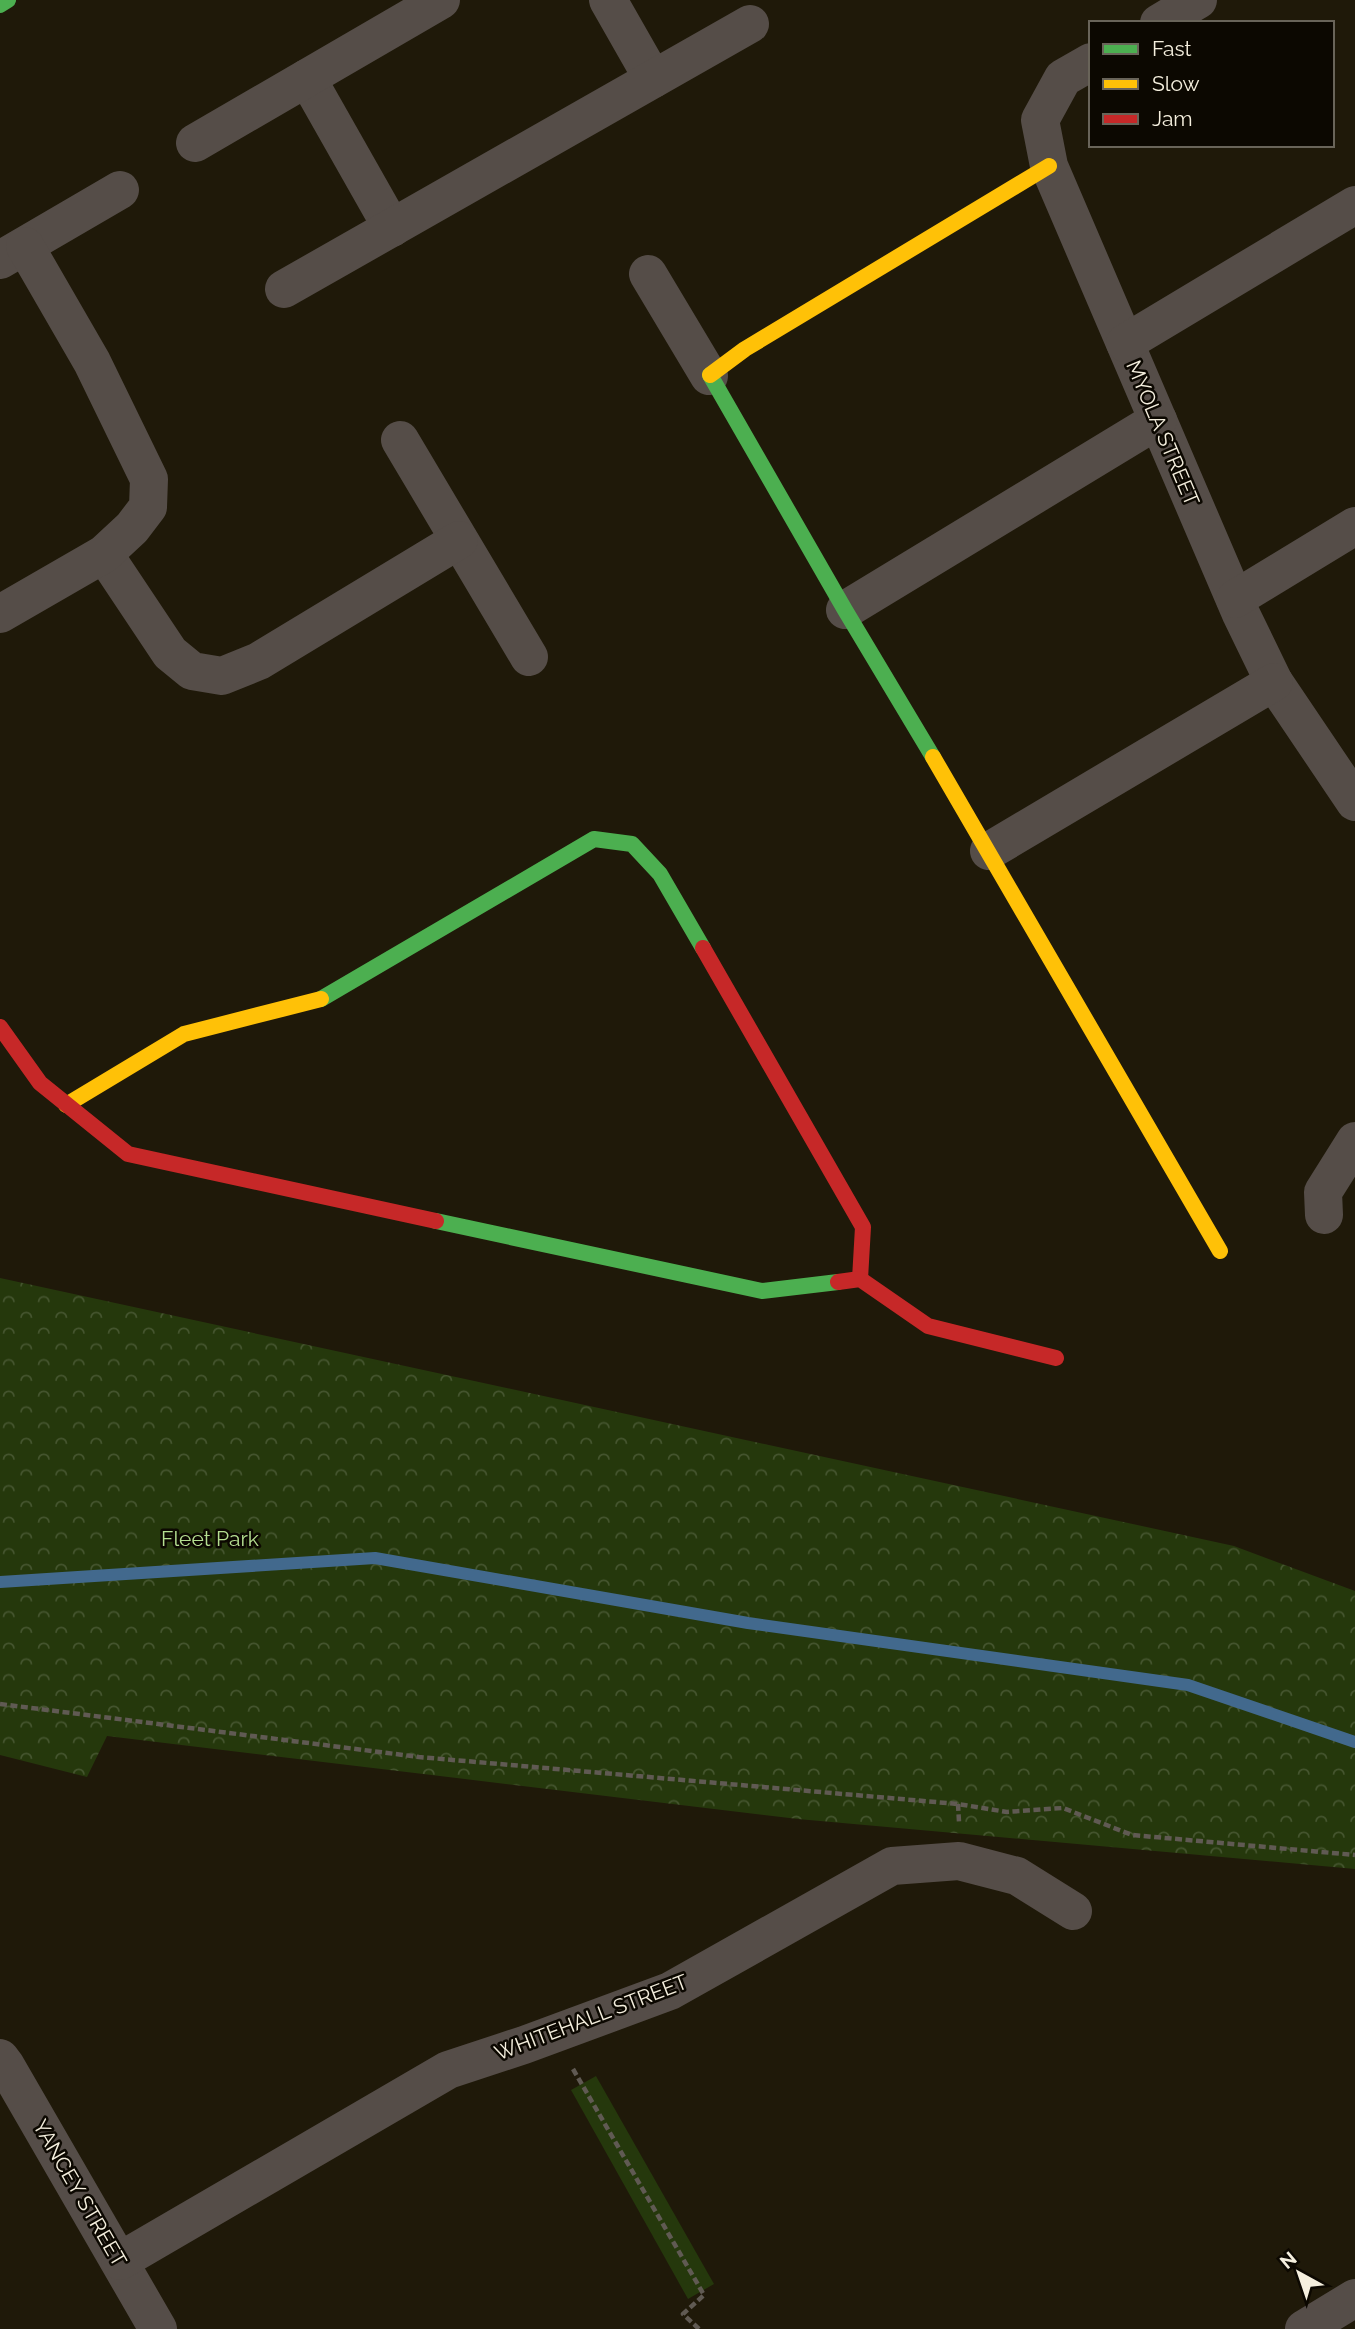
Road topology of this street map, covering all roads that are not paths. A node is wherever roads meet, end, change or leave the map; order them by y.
1 (8, 0) edge
2 (441, 0) edge
3 (608, 0) edge
4 (1198, 0) edge
5 (0, 5) edge
6 (1162, 21) edge
7 (750, 24) dead end
8 (1089, 63) edge
9 (307, 78) junction
10 (653, 79) junction
11 (195, 143) dead end
12 (1049, 166) junction
13 (120, 190) dead end
14 (1355, 205) edge
15 (392, 228) junction
16 (12, 253) edge
17 (648, 274) dead end
18 (284, 289) dead end
19 (1125, 343) junction
20 (709, 376) junction
21 (1158, 420) junction
22 (400, 440) dead end
23 (1355, 526) edge
24 (459, 540) junction
25 (104, 554) junction
26 (1235, 599) junction
27 (845, 610) junction
28 (0, 614) edge
29 (529, 657) dead end
30 (1274, 682) junction
31 (1355, 802) edge
32 (989, 851) junction
33 (0, 1027) edge
34 (66, 1105) junction
35 (1355, 1141) edge
36 (1324, 1214) dead end
37 (1220, 1251) dead end
38 (860, 1279) junction
39 (1056, 1358) dead end
40 (1073, 1911) dead end
41 (0, 2058) edge
42 (120, 2261) junction
43 (1355, 2298) edge
44 (158, 2329) edge
45 (1304, 2329) edge

1 - 5 street
2 - 9 street
3 - 10 street
4 - 6 street
7 - 10 street
8 - 12 street, MYOLA STREET
9 - 11 street
9 - 15 street
10 - 15 street
12 - 19 street, MYOLA STREET
12 - 20 street
13 - 16 street
14 - 19 street
15 - 18 street
16 - 25 street
17 - 20 street
19 - 21 street, MYOLA STREET
20 - 27 street
21 - 26 street, MYOLA STREET
21 - 27 street
22 - 24 street
23 - 26 street
24 - 25 street
24 - 29 street
25 - 28 street
26 - 30 street, MYOLA STREET
27 - 32 street
30 - 31 street, MYOLA STREET
30 - 32 street
32 - 37 street
33 - 34 street
34 - 38 street
34 - 38 street
35 - 36 street
38 - 39 street
40 - 42 street, WHITEHALL STREET
41 - 42 street, YANCEY STREET
42 - 44 street, YANCEY STREET
43 - 45 street

